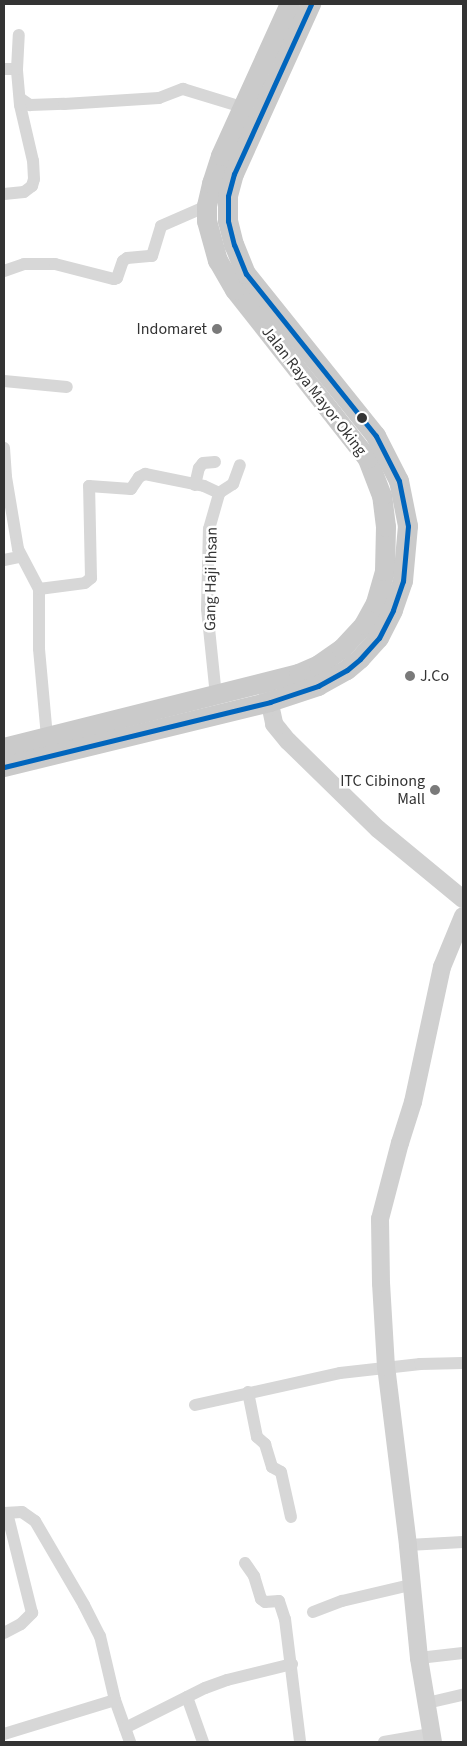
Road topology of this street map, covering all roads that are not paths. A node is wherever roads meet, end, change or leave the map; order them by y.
1 (290, 4) edge
2 (311, 4) edge
3 (19, 35) dead end
4 (10, 69) edge
5 (21, 99) junction
6 (242, 107) junction
7 (4, 194) edge
8 (207, 206) junction
9 (4, 271) edge
10 (4, 381) edge
11 (67, 386) dead end
12 (4, 448) edge
13 (215, 462) dead end
14 (240, 465) dead end
15 (195, 485) junction
16 (218, 494) junction
17 (20, 557) junction
18 (4, 560) edge
19 (39, 589) junction
20 (268, 693) junction
21 (216, 696) junction
22 (47, 737) junction
23 (8, 756) edge
24 (463, 899) edge
25 (463, 916) edge
26 (463, 1363) edge
27 (386, 1367) junction
28 (248, 1392) junction
29 (195, 1405) dead end
30 (5, 1513) edge
31 (291, 1518) dead end
32 (463, 1542) edge
33 (408, 1545) junction
34 (245, 1563) dead end
35 (410, 1585) junction
36 (313, 1612) dead end
37 (4, 1633) edge
38 (463, 1653) edge
39 (419, 1658) junction
40 (292, 1664) junction
41 (463, 1695) edge
42 (187, 1697) junction
43 (115, 1700) junction
44 (427, 1703) junction
45 (125, 1728) junction
46 (4, 1734) edge
47 (431, 1738) edge
48 (130, 1742) edge
49 (203, 1742) edge
50 (300, 1742) edge
51 (384, 1742) edge

1 - 6 main road, Jalan Raya Mayor Oking
2 - 20 main road, Jalan Raya Mayor Oking
3 - 4 street
4 - 5 street
5 - 6 street
5 - 7 street
6 - 8 main road, Jalan Raya Mayor Oking
8 - 9 street
8 - 20 main road, Jalan Raya Mayor Oking
10 - 11 street
12 - 17 street
13 - 15 street
14 - 16 street
15 - 16 street
15 - 19 street
16 - 21 street, Gang Haji Ihsan
17 - 18 street
17 - 19 street
19 - 22 street
20 - 21 main road, Jalan Raya Mayor Oking
20 - 23 main road, Jalan Raya Mayor Oking
20 - 24 street
21 - 22 main road, Jalan Raya Mayor Oking
22 - 23 main road, Jalan Raya Mayor Oking
25 - 27 street
26 - 27 street
27 - 28 street
27 - 33 street
28 - 29 street
28 - 31 street
30 - 37 street
30 - 43 street
32 - 33 street
33 - 35 street
34 - 40 street
35 - 36 street
35 - 39 street
38 - 39 street
39 - 44 street
40 - 42 street
40 - 50 street
41 - 44 street
42 - 45 street
42 - 49 street
43 - 45 street
43 - 46 street
44 - 47 street
45 - 48 street
47 - 51 street

